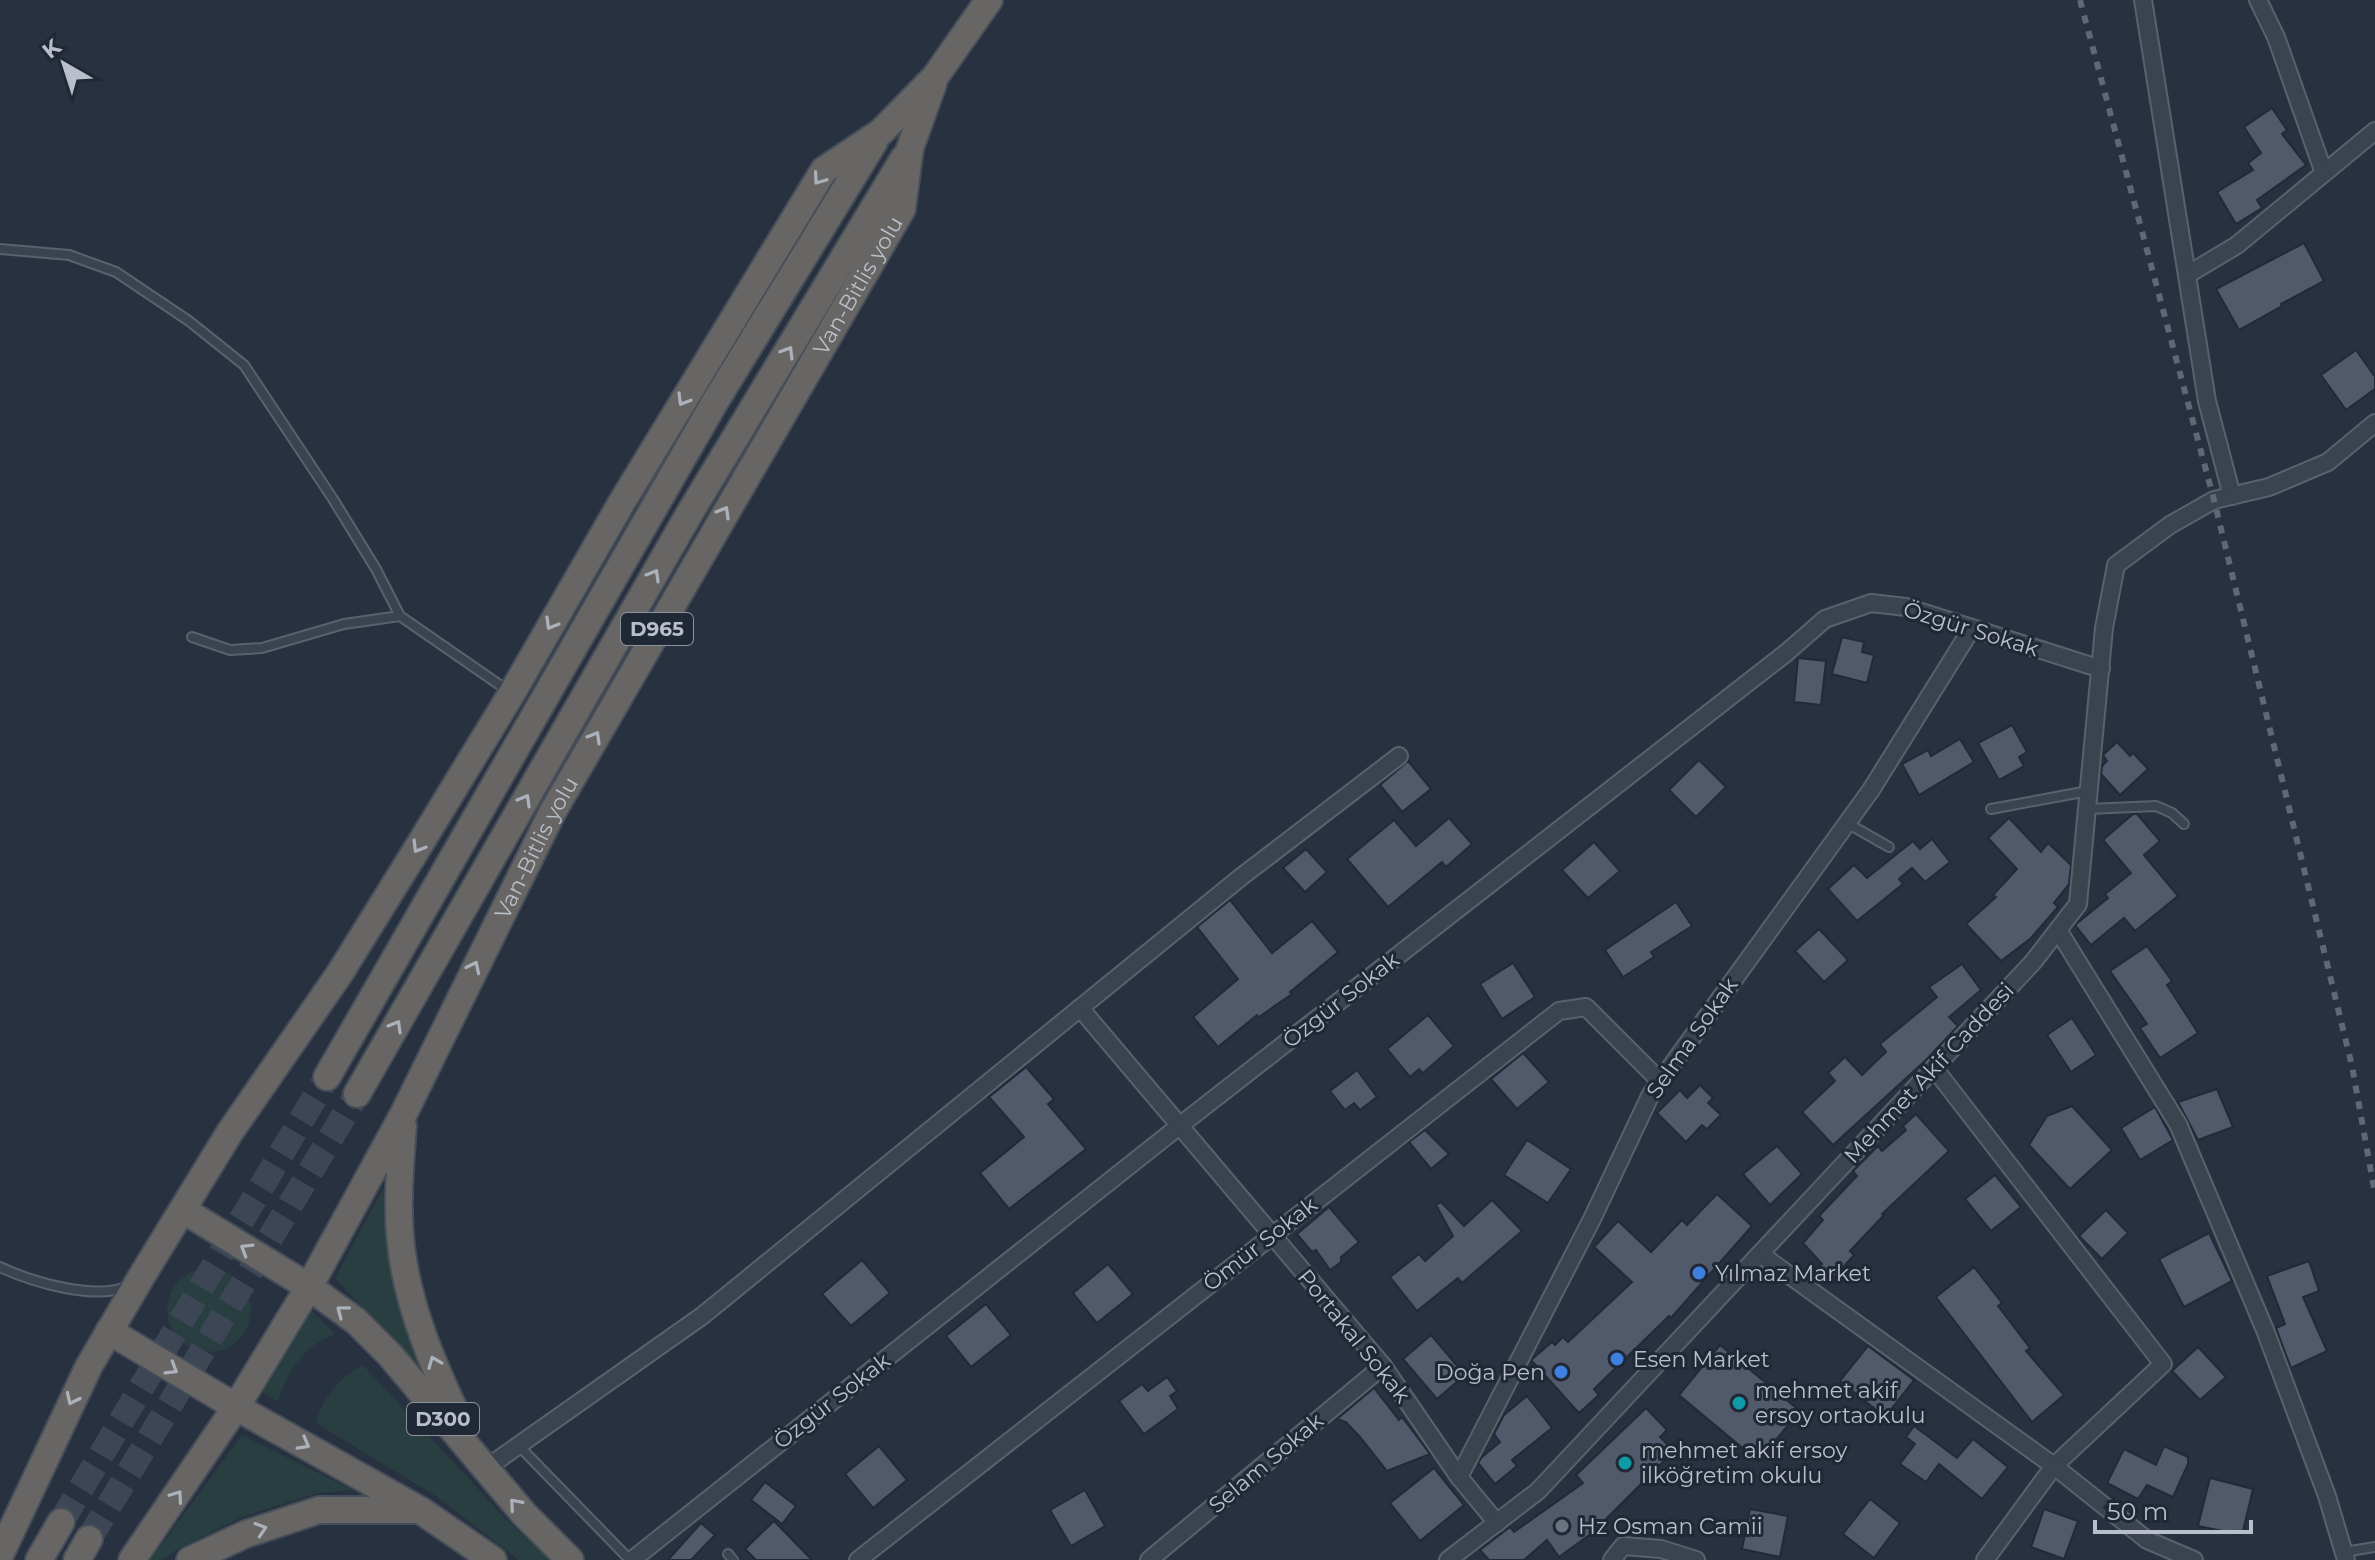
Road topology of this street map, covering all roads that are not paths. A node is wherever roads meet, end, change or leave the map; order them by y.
1 (989, 0) edge
2 (2143, 0) edge
3 (2258, 0) edge
4 (935, 77) junction
5 (2375, 131) edge
6 (881, 132) junction
7 (910, 148) junction
8 (2324, 173) junction
9 (0, 249) edge
10 (2187, 275) junction
11 (2375, 423) edge
12 (2232, 496) junction
13 (400, 616) junction
14 (1972, 628) junction
15 (192, 637) dead end
16 (2101, 669) junction
17 (512, 693) junction
18 (1399, 756) dead end
19 (2090, 791) junction
20 (1991, 809) dead end
21 (2088, 809) junction
22 (1847, 822) junction
23 (2184, 824) dead end
24 (1889, 847) dead end
25 (2058, 930) junction
26 (1080, 1008) junction
27 (1934, 1068) junction
28 (327, 1077) tunnel mouth
29 (1660, 1081) junction
30 (357, 1094) tunnel mouth
31 (404, 1113) junction
32 (1178, 1127) junction
33 (183, 1210) junction
34 (1270, 1236) junction
35 (1760, 1254) junction
36 (0, 1267) edge
37 (143, 1274) junction
38 (309, 1287) junction
39 (109, 1331) junction
40 (1383, 1366) junction
41 (236, 1407) junction
42 (517, 1444) junction
43 (481, 1464) junction
44 (2054, 1466) junction
45 (1459, 1477) junction
46 (420, 1510) junction
47 (61, 1522) tunnel mouth
48 (1497, 1523) junction
49 (2375, 1547) edge
50 (0, 1555) edge
51 (2345, 1556) edge
52 (39, 1560) edge
53 (132, 1560) edge
54 (190, 1560) edge
55 (493, 1560) edge
56 (570, 1560) edge
57 (631, 1560) edge
58 (858, 1560) edge
59 (1149, 1560) edge
60 (1448, 1560) edge
61 (1612, 1560) edge
62 (1696, 1560) edge
63 (1985, 1560) edge
64 (2194, 1560) edge

1 - 4 highway, Van-Bitlis yolu / D965
2 - 10 street
3 - 8 street
4 - 6 highway, Van-Bitlis yolu / D965
4 - 7 highway, Van-Bitlis yolu / D965
5 - 8 street
6 -> 17 highway, Van-Bitlis yolu
6 - 28 highway
30 -> 7 highway
31 -> 7 highway, Van-Bitlis yolu / D965
8 - 10 street
9 - 13 lane
10 - 12 street
11 - 12 street, Mehmet Akif Caddesi
12 - 16 street, Mehmet Akif Caddesi
13 - 15 lane
13 - 17 lane
14 - 16 street, Özgür Sokak
14 - 22 street, Selma Sokak
14 - 32 street, Özgür Sokak
16 - 19 street, Mehmet Akif Caddesi
17 -> 33 highway, Van-Bitlis yolu
18 - 26 street
19 - 20 lane
19 - 21 street, Mehmet Akif Caddesi
21 - 23 lane
21 - 25 street, Mehmet Akif Caddesi
22 - 24 lane
22 - 29 street, Selma Sokak
25 - 27 street, Mehmet Akif Caddesi
25 - 51 street
26 - 32 street, Portakal Sokak
26 - 42 street
27 - 35 street, Mehmet Akif Caddesi
27 - 44 street
29 - 34 street, Ömür Sokak
29 - 45 street, Selma Sokak
31 - 38 highway, Van-Bitlis yolu
43 -> 31 highway
32 - 34 street, Portakal Sokak
32 - 57 street, Özgür Sokak
33 - 37 highway, Van-Bitlis yolu
38 -> 33 highway
34 - 40 street, Portakal Sokak
34 - 58 street, Ömür Sokak
35 - 44 street
35 - 48 street, Mehmet Akif Caddesi
36 - 37 lane
37 - 39 highway, Van-Bitlis yolu
38 - 41 highway, Van-Bitlis yolu
43 -> 38 highway, D300
39 -> 41 highway
39 -> 50 highway, Van-Bitlis yolu
40 - 45 street, Portakal Sokak
40 - 59 street, Selam Sokak
41 -> 46 highway
53 -> 41 highway, Van-Bitlis yolu
42 - 43 street
42 - 57 lane
56 -> 43 highway, D300
44 - 63 street
44 - 64 street
45 - 48 street, Portakal Sokak
54 -> 46 highway
46 - 55 highway
47 - 52 highway
48 - 60 street, Mehmet Akif Caddesi
49 - 51 lane
61 - 62 street

